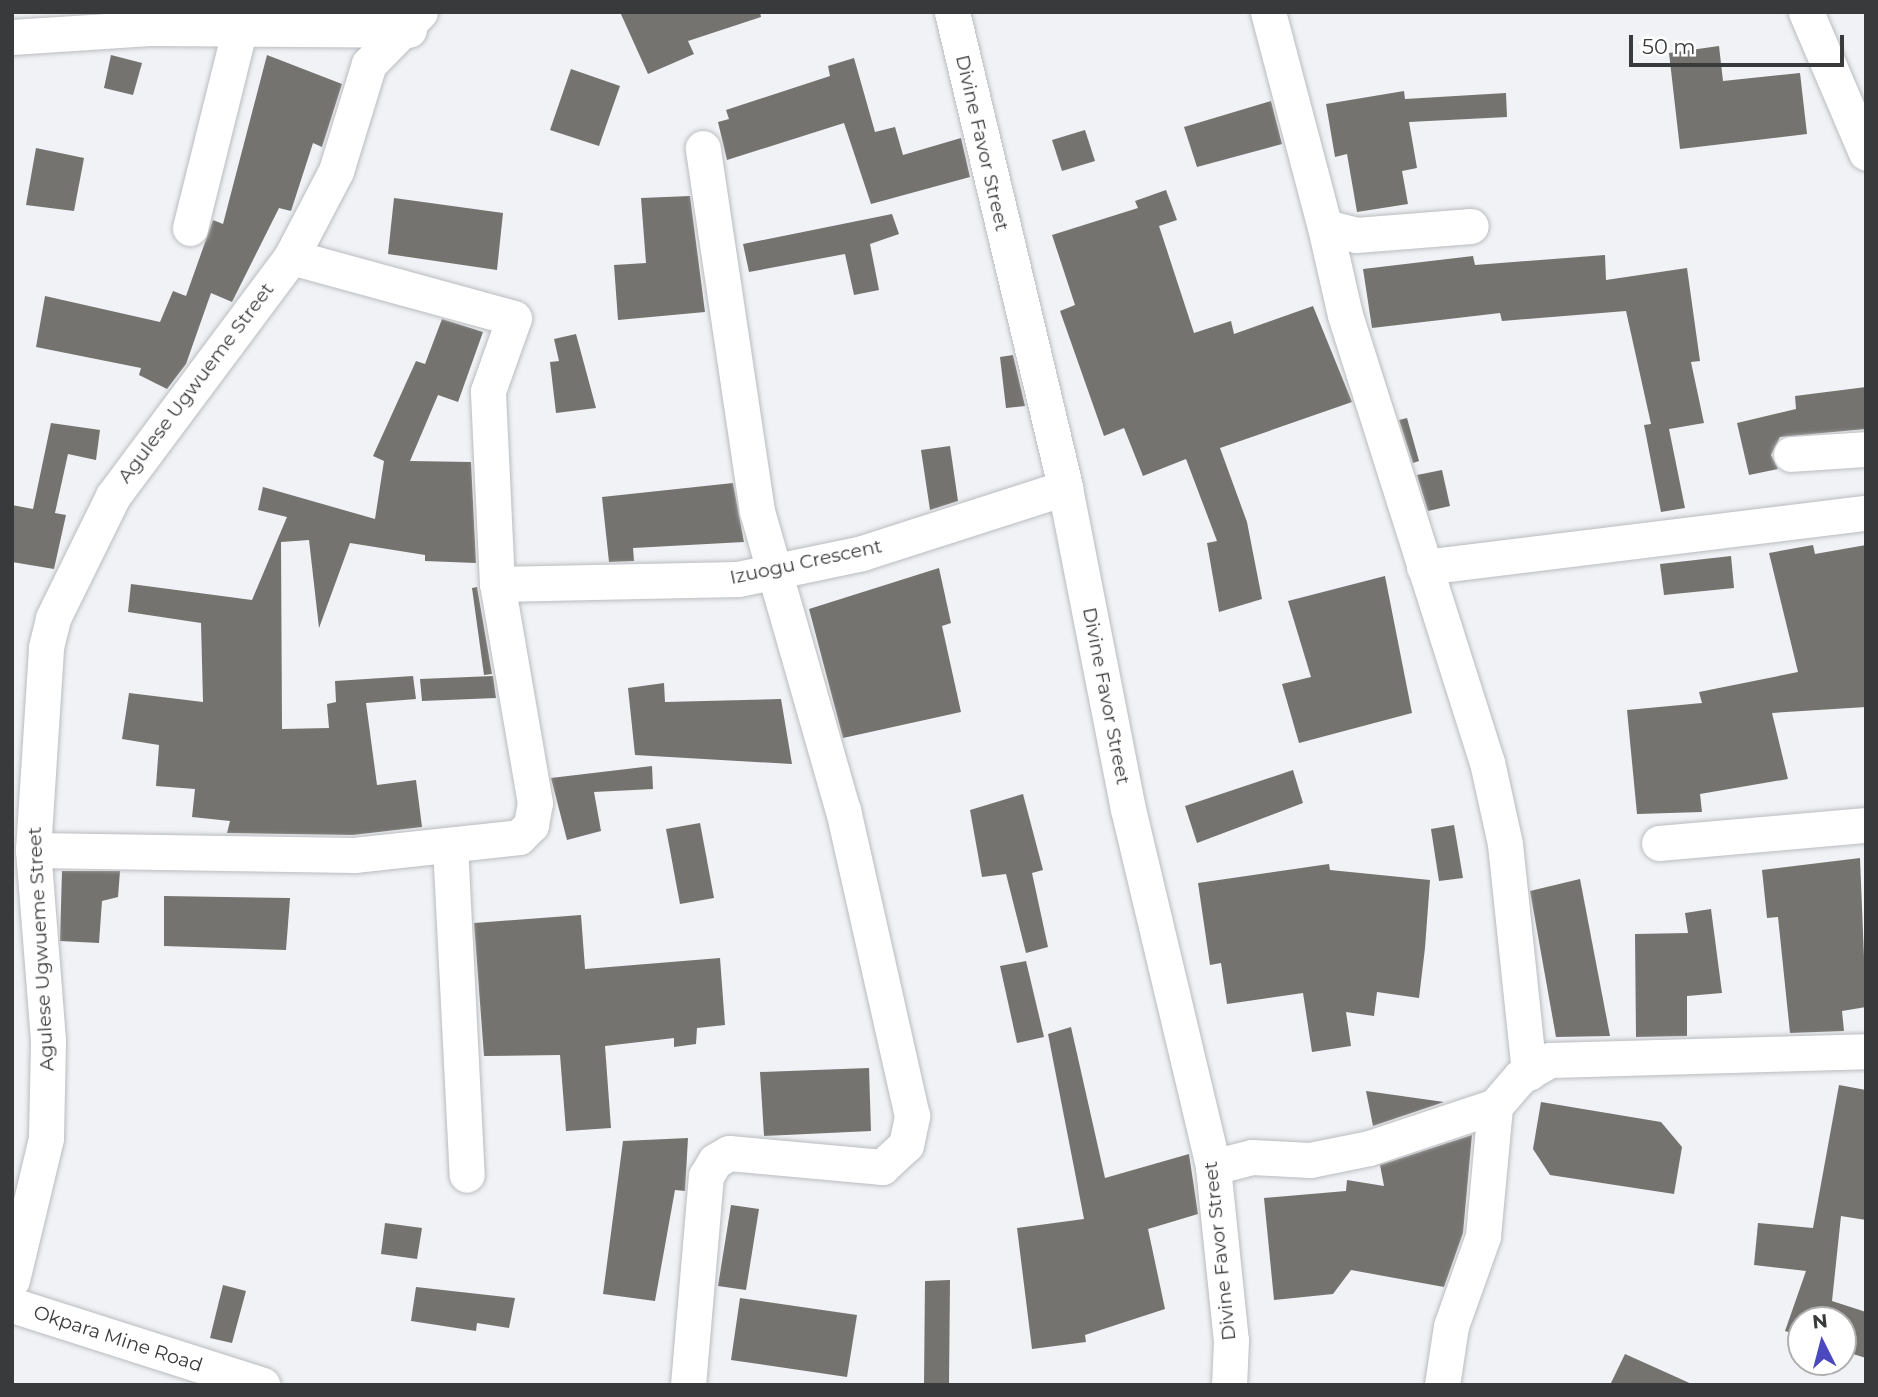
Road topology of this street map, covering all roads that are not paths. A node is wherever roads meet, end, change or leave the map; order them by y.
1 (952, 12) edge
2 (1268, 12) edge
3 (1806, 12) edge
4 (414, 21) edge
5 (100, 22) edge
6 (240, 29) junction
7 (12, 37) edge
8 (703, 148) dead end
9 (1866, 153) edge
10 (1471, 226) dead end
11 (1325, 227) junction
12 (190, 228) dead end
13 (291, 257) junction
14 (1866, 449) edge
15 (1791, 454) dead end
16 (1065, 488) junction
17 (1866, 513) edge
18 (1424, 567) junction
19 (773, 573) junction
20 (497, 584) junction
21 (1866, 825) edge
22 (1659, 842) dead end
23 (450, 845) junction
24 (33, 850) junction
25 (1866, 1051) edge
26 (1529, 1073) junction
27 (1495, 1106) junction
28 (1213, 1167) junction
29 (467, 1175) dead end
30 (12, 1280) edge
31 (12, 1305) edge
32 (263, 1385) edge
33 (688, 1385) edge
34 (1228, 1385) edge
35 (1442, 1385) edge

1 - 16 street, Divine Favor Street
2 - 11 street
3 - 9 street
4 - 6 street
4 - 13 street, Agulese Ugwueme Street
5 - 6 street
5 - 7 street
6 - 12 street
8 - 19 street
10 - 11 street
11 - 18 street
13 - 20 street
13 - 24 street, Agulese Ugwueme Street
14 - 15 street
16 - 19 street, Izuogu Crescent
16 - 28 street, Divine Favor Street
17 - 18 street
18 - 26 street
19 - 20 street, Izuogu Crescent
19 - 33 street
20 - 23 street
21 - 22 street
23 - 24 street
23 - 29 street
24 - 30 street, Agulese Ugwueme Street
25 - 26 street
26 - 27 street
27 - 28 street
27 - 35 street
28 - 34 street, Divine Favor Street
31 - 32 street, Okpara Mine Road

